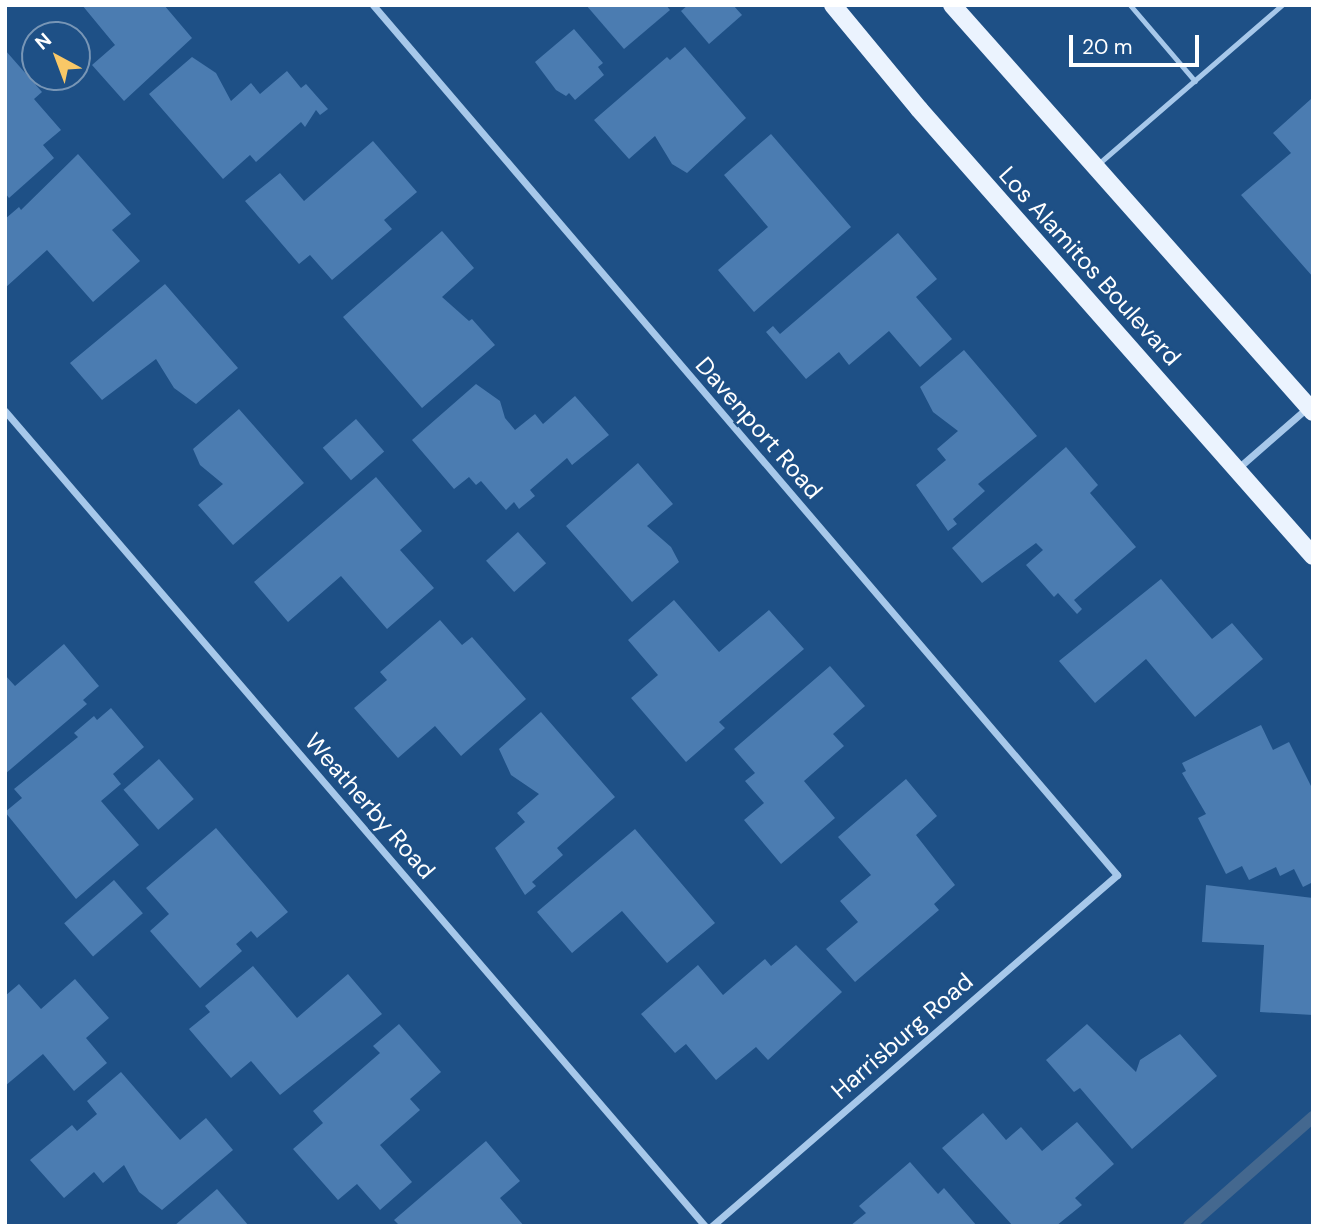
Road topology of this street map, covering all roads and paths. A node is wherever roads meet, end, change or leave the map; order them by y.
1 (373, 5) edge
2 (833, 5) edge
3 (952, 5) edge
4 (1130, 5) edge
5 (1282, 5) edge
6 (1195, 81) junction
7 (1094, 167) junction
8 (1311, 407) edge
9 (5, 411) edge
10 (1237, 469) junction
11 (1313, 556) edge
12 (1117, 875) joint
13 (705, 1226) edge
14 (712, 1226) edge

1 - 12 street, Davenport Road
2 - 10 main road, Los Alamitos Boulevard
3 - 7 main road
4 - 6 lane
5 - 6 lane
6 - 7 lane
7 - 8 main road
8 - 10 street
9 - 13 street, Weatherby Road
10 - 11 main road, Los Alamitos Boulevard
12 - 14 street, Harrisburg Road

